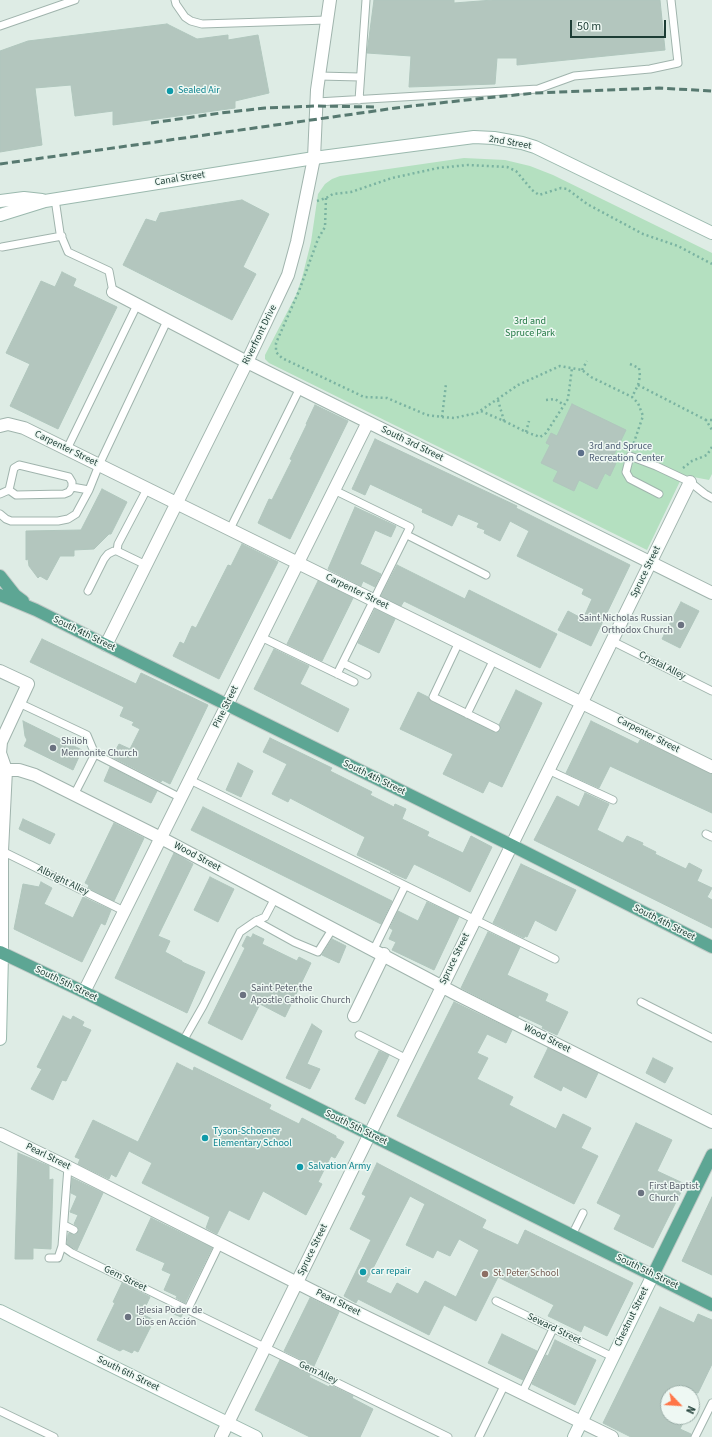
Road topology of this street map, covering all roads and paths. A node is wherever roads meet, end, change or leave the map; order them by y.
1 (75, 0) edge
2 (175, 0) edge
3 (330, 0) edge
4 (366, 0) edge
5 (671, 0) edge
6 (327, 20) junction
7 (0, 26) edge
8 (319, 76) junction
9 (360, 77) junction
10 (359, 100) junction
11 (317, 102) junction
12 (314, 158) junction
13 (326, 198) junction
14 (50, 200) junction
15 (0, 201) edge
16 (305, 204) junction
17 (0, 216) edge
18 (712, 233) edge
19 (62, 236) junction
20 (2, 247) dead end
21 (712, 264) edge
22 (113, 292) joint
23 (137, 305) junction
24 (168, 321) junction
25 (587, 361) dead end
26 (247, 362) junction
27 (630, 364) dead end
28 (572, 368) junction
29 (582, 370) junction
30 (446, 384) dead end
31 (638, 385) junction
32 (300, 388) junction
33 (632, 397) junction
34 (498, 400) junction
35 (546, 400) dead end
36 (564, 405) junction
37 (480, 411) junction
38 (442, 417) junction
39 (504, 420) junction
40 (706, 420) junction
41 (712, 420) edge
42 (530, 421) dead end
43 (368, 422) junction
44 (0, 426) edge
45 (712, 430) edge
46 (526, 432) junction
47 (712, 447) edge
48 (67, 449) junction
49 (630, 456) junction
50 (99, 465) junction
51 (675, 475) junction
52 (690, 482) junction
53 (72, 487) junction
54 (147, 489) junction
55 (9, 490) junction
56 (89, 490) junction
57 (334, 490) junction
58 (0, 494) edge
59 (659, 494) dead end
60 (712, 498) edge
61 (176, 503) junction
62 (0, 514) edge
63 (230, 529) junction
64 (407, 535) junction
65 (117, 551) junction
66 (650, 562) junction
67 (298, 563) junction
68 (146, 565) junction
69 (486, 575) dead end
70 (0, 576) edge
71 (88, 590) dead end
72 (712, 593) edge
73 (0, 595) edge
74 (374, 601) junction
75 (36, 610) junction
76 (261, 637) junction
77 (612, 641) junction
78 (459, 642) junction
79 (106, 645) junction
80 (494, 659) junction
81 (343, 663) junction
82 (0, 671) edge
83 (337, 674) junction
84 (367, 676) dead end
85 (354, 682) dead end
86 (712, 691) edge
87 (582, 702) junction
88 (19, 703) junction
89 (228, 705) junction
90 (467, 714) junction
91 (5, 722) edge
92 (496, 728) dead end
93 (95, 754) junction
94 (712, 768) edge
95 (6, 770) junction
96 (548, 770) junction
97 (190, 780) junction
98 (74, 795) junction
99 (181, 798) junction
100 (613, 800) dead end
101 (161, 838) junction
102 (511, 846) junction
103 (2, 851) junction
104 (405, 886) junction
105 (275, 898) junction
106 (124, 911) junction
107 (475, 920) junction
108 (256, 921) junction
109 (333, 928) junction
110 (712, 947) edge
111 (379, 952) junction
112 (1, 953) edge
113 (555, 958) dead end
114 (442, 986) junction
115 (84, 992) junction
116 (641, 1002) dead end
117 (354, 1016) dead end
118 (359, 1035) dead end
119 (712, 1038) edge
120 (0, 1039) edge
121 (183, 1041) junction
122 (406, 1059) junction
123 (712, 1122) edge
124 (0, 1134) edge
125 (370, 1134) junction
126 (712, 1155) edge
127 (68, 1167) junction
128 (583, 1214) dead end
129 (64, 1225) junction
130 (74, 1230) dead end
131 (572, 1235) junction
132 (220, 1243) junction
133 (62, 1246) junction
134 (49, 1258) dead end
135 (653, 1275) junction
136 (297, 1282) junction
137 (496, 1301) dead end
138 (712, 1305) edge
139 (188, 1309) junction
140 (0, 1311) edge
141 (553, 1329) junction
142 (265, 1348) junction
143 (612, 1357) junction
144 (505, 1384) junction
145 (522, 1392) junction
146 (712, 1403) edge
147 (0, 1410) edge
148 (581, 1422) junction
149 (228, 1423) junction
150 (54, 1437) edge
151 (221, 1437) edge
152 (256, 1437) edge
153 (448, 1437) edge
154 (479, 1437) edge
155 (574, 1437) edge
156 (612, 1437) edge
157 (695, 1437) edge

1 - 7 lane
2 - 6 lane
3 - 6 street, Riverfront Drive
4 - 9 lane
5 - 10 lane
6 - 8 street, Riverfront Drive
8 - 9 lane
8 - 11 street, Riverfront Drive
9 - 10 lane
10 - 11 lane
11 - 12 street, Riverfront Drive
12 - 14 street, Canal Street
12 - 16 street, Riverfront Drive
12 - 18 street, 2nd Street
13 - 16 path
13 - 21 path
13 - 38 path
14 - 15 street, Canal Street
14 - 17 street, Canal Street
14 - 19 lane
16 - 26 street, Riverfront Drive
19 - 20 lane
19 - 22 lane
22 - 23 street, South 3rd Street
23 - 24 street, South 3rd Street
23 - 48 lane
24 - 26 street, South 3rd Street
24 - 50 lane
25 - 29 path
26 - 32 street, South 3rd Street
26 - 61 street, Riverfront Drive
27 - 31 path
28 - 29 path
28 - 34 path
28 - 36 path
29 - 33 path
30 - 38 path
31 - 33 path
31 - 40 path
32 - 43 street, South 3rd Street
32 - 63 lane
33 - 49 path
34 - 37 path
34 - 39 path
35 - 36 path
36 - 46 path
37 - 38 path
37 - 39 path
39 - 46 path
40 - 41 path
40 - 45 path
42 - 46 path
43 - 57 street, Pine Street
43 - 66 street, South 3rd Street
44 - 48 street, Carpenter Street
47 - 51 path
48 - 50 street, Carpenter Street
49 - 51 lane
49 - 59 lane
50 - 54 street, Carpenter Street
50 - 56 lane
51 - 52 lane
52 - 60 lane
52 - 66 street, Spruce Street
53 - 55 lane
53 - 55 lane
53 - 56 lane
54 - 61 street, Carpenter Street
54 - 65 lane
55 - 58 lane
56 - 62 lane
57 - 64 lane
57 - 67 street, Pine Street
61 - 63 street, Carpenter Street
61 - 68 street, Riverfront Drive
63 - 67 street, Carpenter Street
64 - 69 lane
64 - 74 lane
65 - 68 lane
65 - 71 lane
66 - 72 street, South 3rd Street
66 - 77 street, Spruce Street
67 - 74 street, Carpenter Street
67 - 76 street, Pine Street
68 - 79 street, Riverfront Drive
70 - 75 main road, South 4th Street
73 - 75 main road, South 4th Street
74 - 78 street, Carpenter Street
74 - 81 lane
75 - 79 main road, South 4th Street
76 - 83 lane
76 - 89 street, Pine Street
77 - 86 lane, Crystal Alley
77 - 87 street, Spruce Street
78 - 80 street, Carpenter Street
78 - 90 lane
79 - 89 main road, South 4th Street
80 - 87 street, Carpenter Street
80 - 90 lane
81 - 83 lane
81 - 84 lane
82 - 88 street
83 - 85 lane
87 - 94 street, Carpenter Street
87 - 96 street, Spruce Street
88 - 91 street
88 - 93 lane
89 - 97 street, Pine Street
89 - 102 main road, South 4th Street
90 - 92 lane
91 - 95 street
93 - 98 lane
93 - 99 lane
95 - 98 street, Wood Street
95 - 103 street
96 - 100 lane
96 - 102 street, Spruce Street
97 - 99 street, Pine Street
97 - 104 lane
98 - 101 street, Wood Street
99 - 101 street, Pine Street
101 - 105 street, Wood Street
101 - 106 street, Pine Street
102 - 107 street, Spruce Street
102 - 110 main road, South 4th Street
103 - 106 lane, Albright Alley
103 - 112 street
104 - 107 lane
104 - 111 lane
105 - 108 lane
105 - 109 street, Wood Street
106 - 115 street, Pine Street
107 - 113 lane
107 - 114 street, Spruce Street
108 - 109 lane
108 - 121 lane
109 - 111 street, Wood Street
111 - 114 street, Wood Street
111 - 117 street
112 - 115 main road, South 5th Street
112 - 120 street
114 - 122 street, Spruce Street
114 - 123 street, Wood Street
115 - 121 main road, South 5th Street
116 - 119 lane
118 - 122 lane
121 - 125 main road, South 5th Street
122 - 125 street, Spruce Street
124 - 127 street, Pearl Street
125 - 131 main road, South 5th Street
125 - 136 street, Spruce Street
126 - 135 main road, Chestnut Street
127 - 129 lane
127 - 132 street, Pearl Street
128 - 131 lane
129 - 130 lane
129 - 133 lane
131 - 135 main road, South 5th Street
132 - 136 street, Pearl Street
132 - 139 lane
133 - 134 lane
133 - 139 lane, Gem Street
135 - 138 main road, South 5th Street
135 - 143 street, Chestnut Street
136 - 142 street, Spruce Street
136 - 144 street, Pearl Street
137 - 141 lane, Seward Street
139 - 142 lane, Gem Alley
140 - 149 street, South 6th Street
141 - 143 lane, Seward Street
141 - 145 lane
142 - 149 street, Spruce Street
142 - 153 lane, Gem Alley
143 - 148 street, Chestnut Street
144 - 145 street, Pearl Street
144 - 154 lane
145 - 148 street, Pearl Street
146 - 157 lane
147 - 150 lane
148 - 155 street, Chestnut Street
148 - 156 street, Pearl Street
149 - 151 street, Spruce Street
149 - 152 street, South 6th Street

